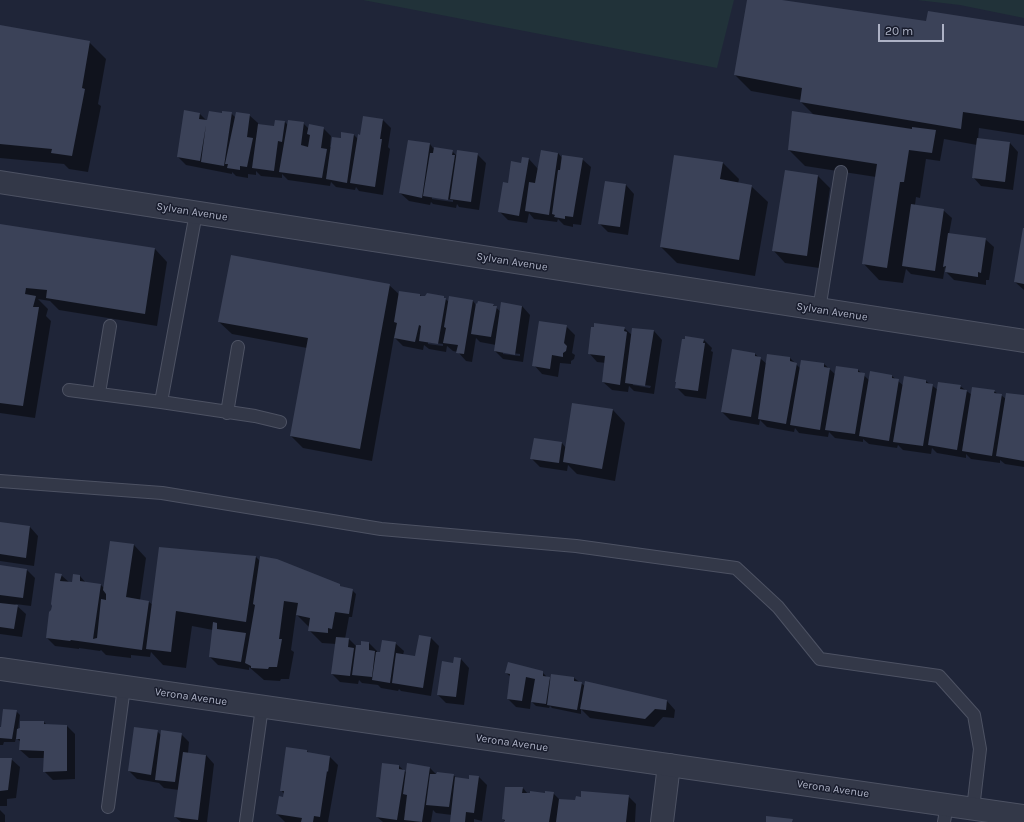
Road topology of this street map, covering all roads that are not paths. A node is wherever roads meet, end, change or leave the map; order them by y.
1 (841, 172) dead end
2 (0, 182) edge
3 (196, 213) junction
4 (819, 310) junction
5 (110, 326) dead end
6 (1024, 341) edge
7 (238, 347) dead end
8 (69, 390) dead end
9 (99, 393) junction
10 (161, 402) junction
11 (228, 413) junction
12 (280, 422) dead end
13 (0, 481) edge
14 (0, 669) edge
15 (124, 687) junction
16 (262, 707) junction
17 (669, 765) junction
18 (108, 807) dead end
19 (946, 814) edge
20 (983, 814) edge
21 (1024, 816) edge
22 (246, 822) edge
23 (662, 822) edge

1 - 4 lane
2 - 3 street, Sylvan Avenue
3 - 4 street, Sylvan Avenue
3 - 10 lane
4 - 6 street, Sylvan Avenue
5 - 9 lane
7 - 11 lane
8 - 9 lane
9 - 10 lane
10 - 11 lane
11 - 12 lane
13 - 20 lane
14 - 15 street, Verona Avenue
15 - 16 street, Verona Avenue
15 - 18 lane
16 - 17 street, Verona Avenue
16 - 22 lane
17 - 19 street, Verona Avenue
17 - 23 street
19 - 20 street, Verona Avenue
20 - 21 street, Verona Avenue

